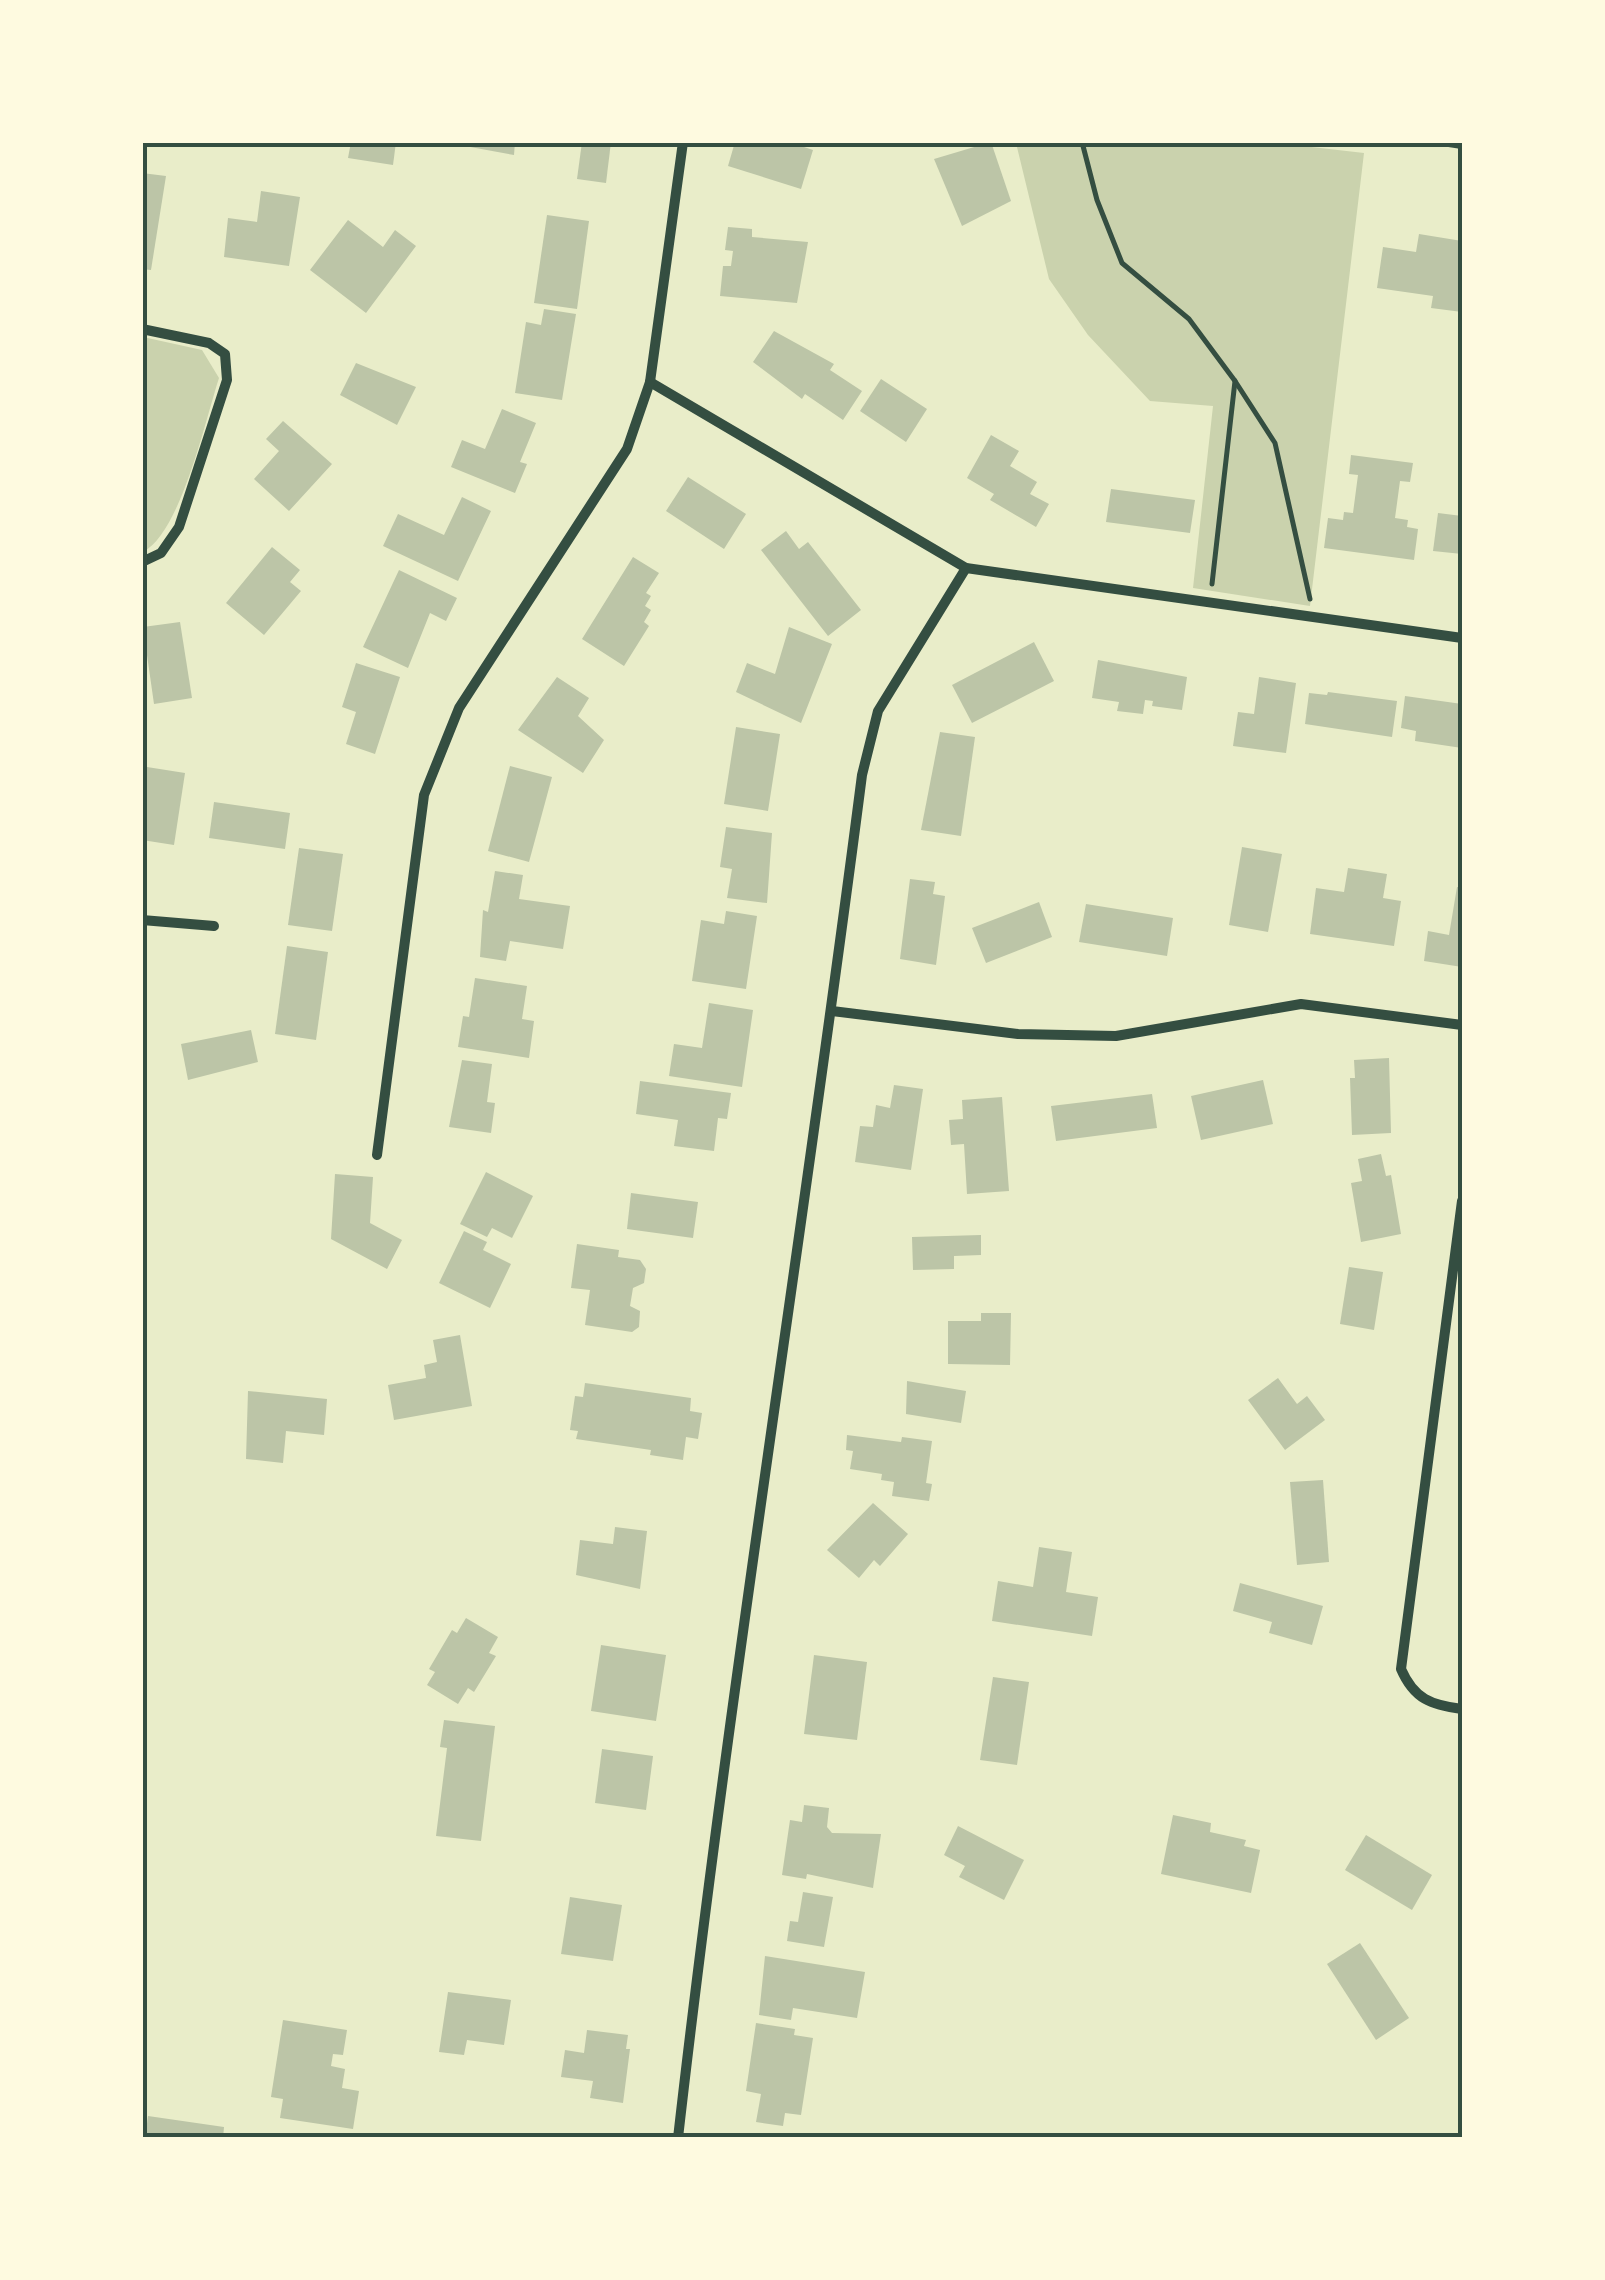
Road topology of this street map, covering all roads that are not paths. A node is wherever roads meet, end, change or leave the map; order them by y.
1 (682, 142) edge
2 (1448, 142) edge
3 (1462, 144) edge
4 (142, 329) edge
5 (650, 382) junction
6 (142, 562) edge
7 (966, 568) junction
8 (1462, 638) edge
9 (142, 920) edge
10 (214, 926) dead end
11 (832, 1012) junction
12 (1462, 1024) edge
13 (377, 1155) dead end
14 (1462, 1200) edge
15 (1462, 1709) edge
16 (678, 2138) edge

1 - 5 street
2 - 3 street
4 - 6 street
5 - 7 street
5 - 13 street
7 - 8 street
7 - 11 street
9 - 10 street
11 - 12 street
11 - 16 street
14 - 15 street

